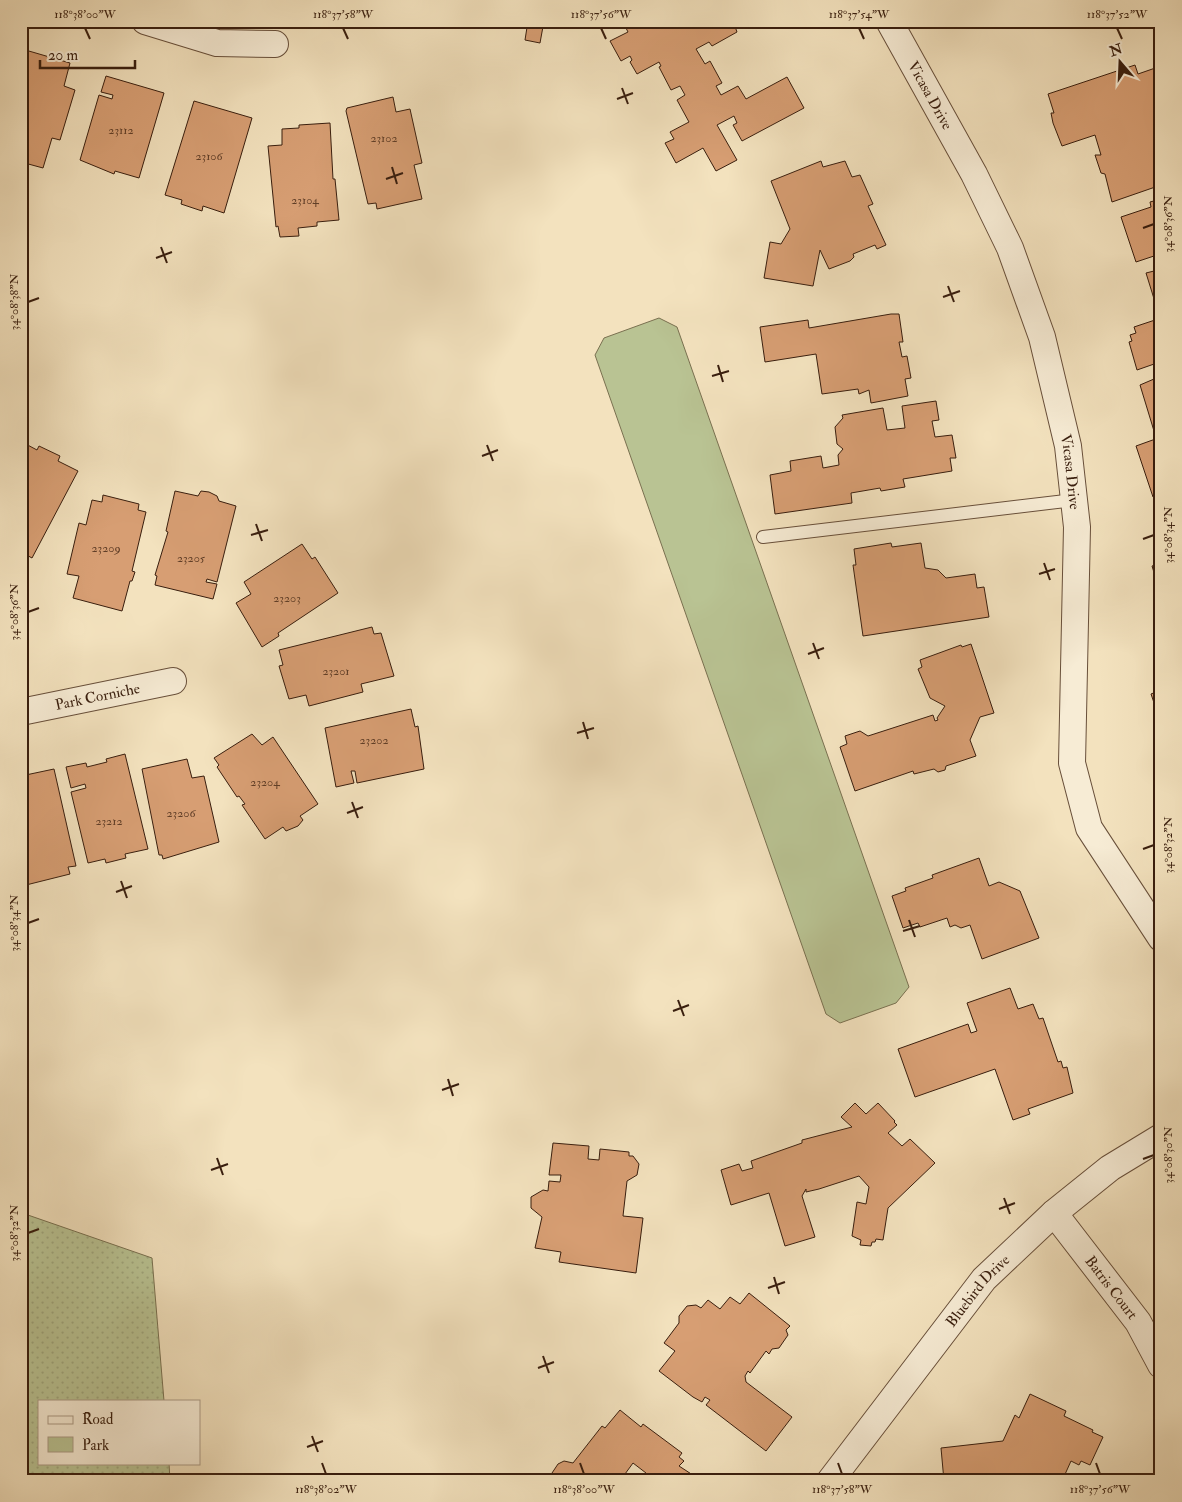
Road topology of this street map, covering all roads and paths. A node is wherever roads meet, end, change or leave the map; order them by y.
1 (145, 21) edge
2 (889, 21) edge
3 (275, 44) dead end
4 (1074, 500) junction
5 (763, 537) dead end
6 (173, 681) dead end
7 (21, 712) edge
8 (1161, 938) edge
9 (1161, 1137) edge
10 (1054, 1213) junction
11 (1161, 1365) edge
12 (830, 1481) edge

1 - 3 street
2 - 4 street, Vicasa Drive
4 - 5 lane
4 - 8 street, Vicasa Drive
6 - 7 street, Park Corniche
9 - 10 street, Bluebird Drive
10 - 11 street, Batris Court
10 - 12 street, Bluebird Drive

